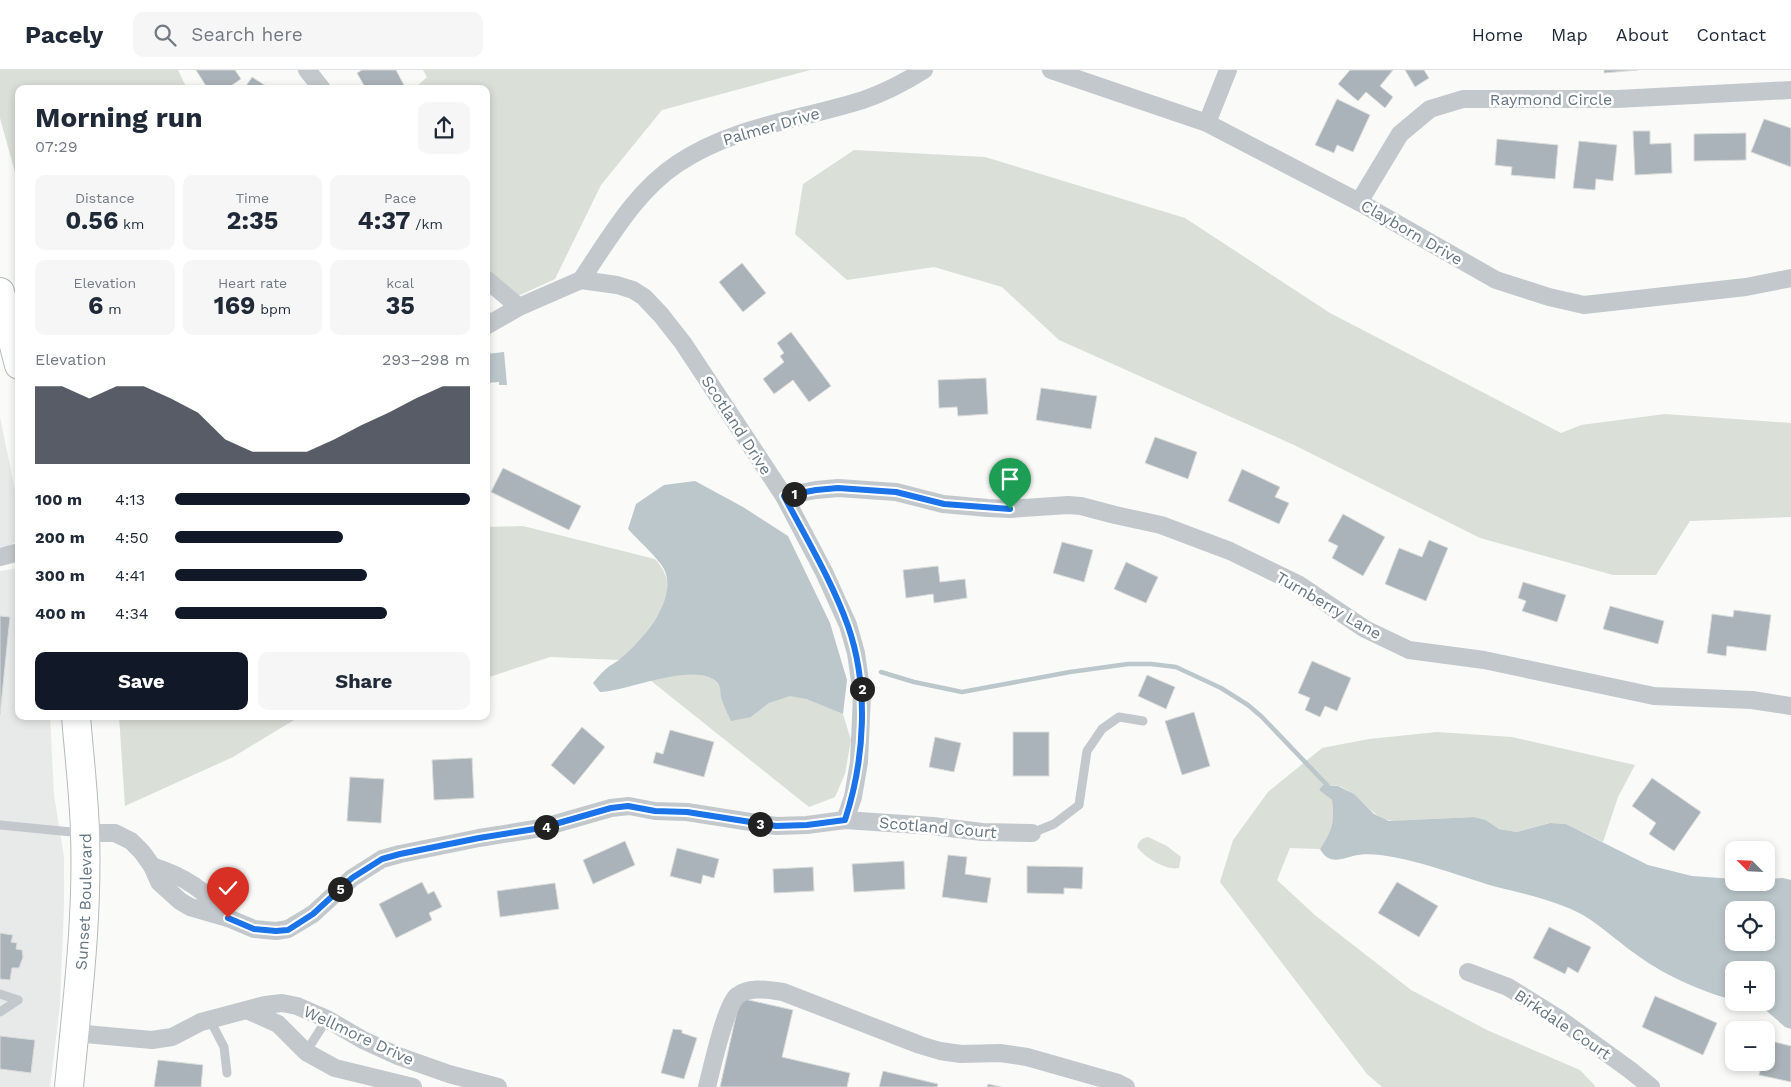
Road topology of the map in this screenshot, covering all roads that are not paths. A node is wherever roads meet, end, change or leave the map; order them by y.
1 (307, 70) edge
2 (924, 70) edge
3 (1051, 70) edge
4 (1228, 70) edge
5 (319, 85) edge
6 (1791, 90) edge
7 (1207, 123) junction
8 (1359, 202) junction
9 (1791, 278) edge
10 (581, 280) junction
11 (490, 282) edge
12 (0, 292) edge
13 (519, 307) junction
14 (490, 324) edge
15 (15, 350) edge
16 (784, 496) junction
17 (15, 553) edge
18 (0, 557) edge
19 (1791, 706) edge
20 (76, 720) edge
21 (1144, 721) dead end
22 (845, 820) junction
23 (0, 825) edge
24 (85, 833) junction
25 (1032, 833) joint
26 (1468, 972) dead end
27 (0, 994) edge
28 (0, 1000) edge
29 (18, 1000) junction
30 (0, 1005) edge
31 (247, 1010) junction
32 (0, 1012) edge
33 (327, 1019) junction
34 (210, 1020) junction
35 (74, 1033) junction
36 (306, 1052) junction
37 (227, 1074) dead end
38 (68, 1087) edge
39 (412, 1087) edge
40 (498, 1087) edge
41 (707, 1087) edge
42 (1126, 1087) edge
43 (1651, 1087) edge

1 - 5 street
2 - 10 street, Palmer Drive
3 - 7 street, Clayborn Drive
4 - 7 street
6 - 8 street, Raymond Circle
7 - 8 street, Clayborn Drive
8 - 9 street, Clayborn Drive
10 - 13 street
10 - 16 street, Scotland Drive
11 - 13 street
12 - 15 main road
13 - 14 street
16 - 19 street, Turnberry Lane
16 - 22 street, Scotland Drive
17 - 18 street
20 - 24 main road, Sunset Boulevard
21 - 25 lane
22 - 24 street
22 - 25 street, Scotland Court
23 - 24 lane
24 - 35 main road, Sunset Boulevard
26 - 43 street, Birkdale Court
27 - 29 lane
28 - 29 lane
29 - 30 lane
29 - 32 lane
31 - 33 street, Wellmore Drive
31 - 34 street, Wellmore Drive
31 - 36 street, Wellmore Drive
33 - 36 lane
33 - 40 street, Wellmore Drive
34 - 35 street, Wellmore Drive
34 - 37 lane
35 - 38 main road, Sunset Boulevard
36 - 39 street, Wellmore Drive
41 - 42 street

